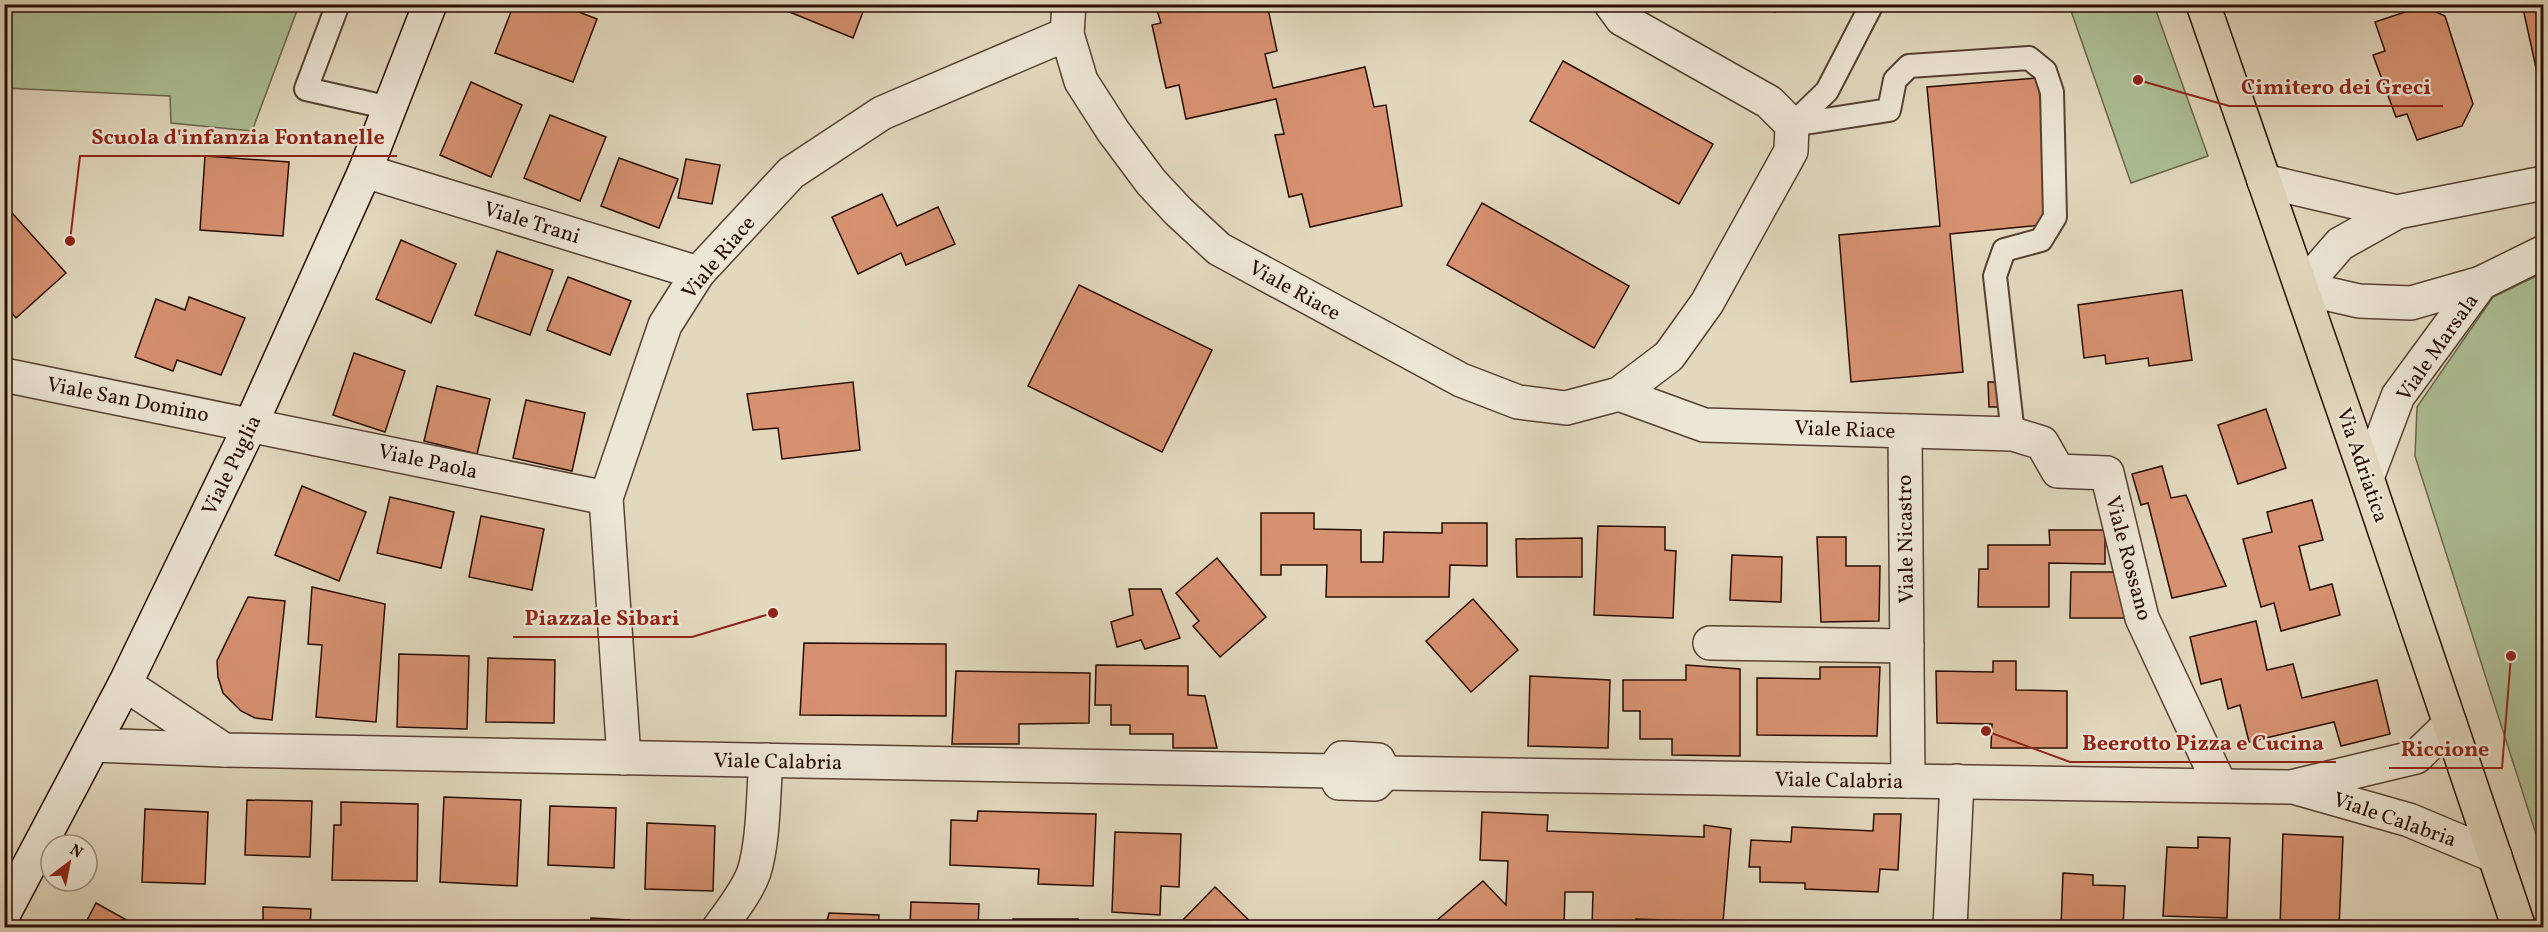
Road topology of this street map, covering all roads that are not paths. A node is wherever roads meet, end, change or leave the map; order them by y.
1 (338, 4) edge
2 (430, 4) edge
3 (1611, 4) edge
4 (1872, 4) edge
5 (2203, 4) edge
6 (1068, 19) edge
7 (390, 108) junction
8 (1792, 125) junction
9 (365, 171) junction
10 (2264, 181) junction
11 (2544, 183) edge
12 (2397, 212) junction
13 (2544, 252) edge
14 (698, 273) junction
15 (2481, 283) junction
16 (2302, 288) junction
17 (4, 375) edge
18 (1619, 394) junction
19 (251, 424) junction
20 (1905, 431) junction
21 (2013, 434) junction
22 (2058, 471) joint
23 (2367, 477) junction
24 (606, 498) junction
25 (1710, 643) dead end
26 (1906, 646) junction
27 (125, 684) junction
28 (2450, 724) junction
29 (93, 745) junction
30 (224, 750) junction
31 (624, 758) junction
32 (766, 760) junction
33 (1908, 781) junction
34 (1957, 781) junction
35 (2220, 785) junction
36 (2293, 787) junction
37 (2495, 856) junction
38 (4, 913) edge
39 (719, 927) edge
40 (1950, 927) edge
41 (2519, 927) edge

1 - 7 lane
2 - 7 street, Viale Puglia
3 - 8 street
4 - 8 lane
5 - 10 main road, Via Adriatica
6 - 14 street, Viale Riace
6 - 18 street, Viale Riace
7 - 9 street, Viale Puglia
8 - 18 street, Viale Riace
8 - 21 lane
9 - 14 street, Viale Trani
9 - 19 street, Viale Puglia
10 - 12 street
10 - 16 main road, Via Adriatica
11 - 12 street
12 - 16 street
13 - 15 street, Viale Marsala
14 - 24 street, Viale Riace
15 - 16 street, Viale Marsala
15 - 23 street, Viale Marsala
16 - 23 main road, Via Adriatica
17 - 19 street, Viale San Domino
18 - 20 street, Viale Riace
19 - 24 street, Viale Paola
19 - 27 street, Viale Puglia
20 - 21 street, Viale Riace
20 - 26 street, Viale Nicastro
21 - 22 street, Viale Riace
22 - 35 street, Viale Rossano
23 - 28 main road, Via Adriatica
24 - 31 street, Viale Riace
25 - 26 street
26 - 33 street, Viale Nicastro
27 - 29 street, Viale Puglia
27 - 30 street
28 - 36 street, Viale Calabria
28 - 37 main road, Via Adriatica
29 - 30 street, Viale Calabria
29 - 38 street, Viale Puglia
30 - 31 street, Viale Calabria
31 - 32 street, Viale Calabria
32 - 33 street, Viale Calabria
32 - 39 street
33 - 34 street, Viale Calabria
34 - 35 street, Viale Calabria
34 - 40 street
35 - 36 street, Viale Calabria
36 - 37 street, Viale Calabria
37 - 41 main road, Via Adriatica

